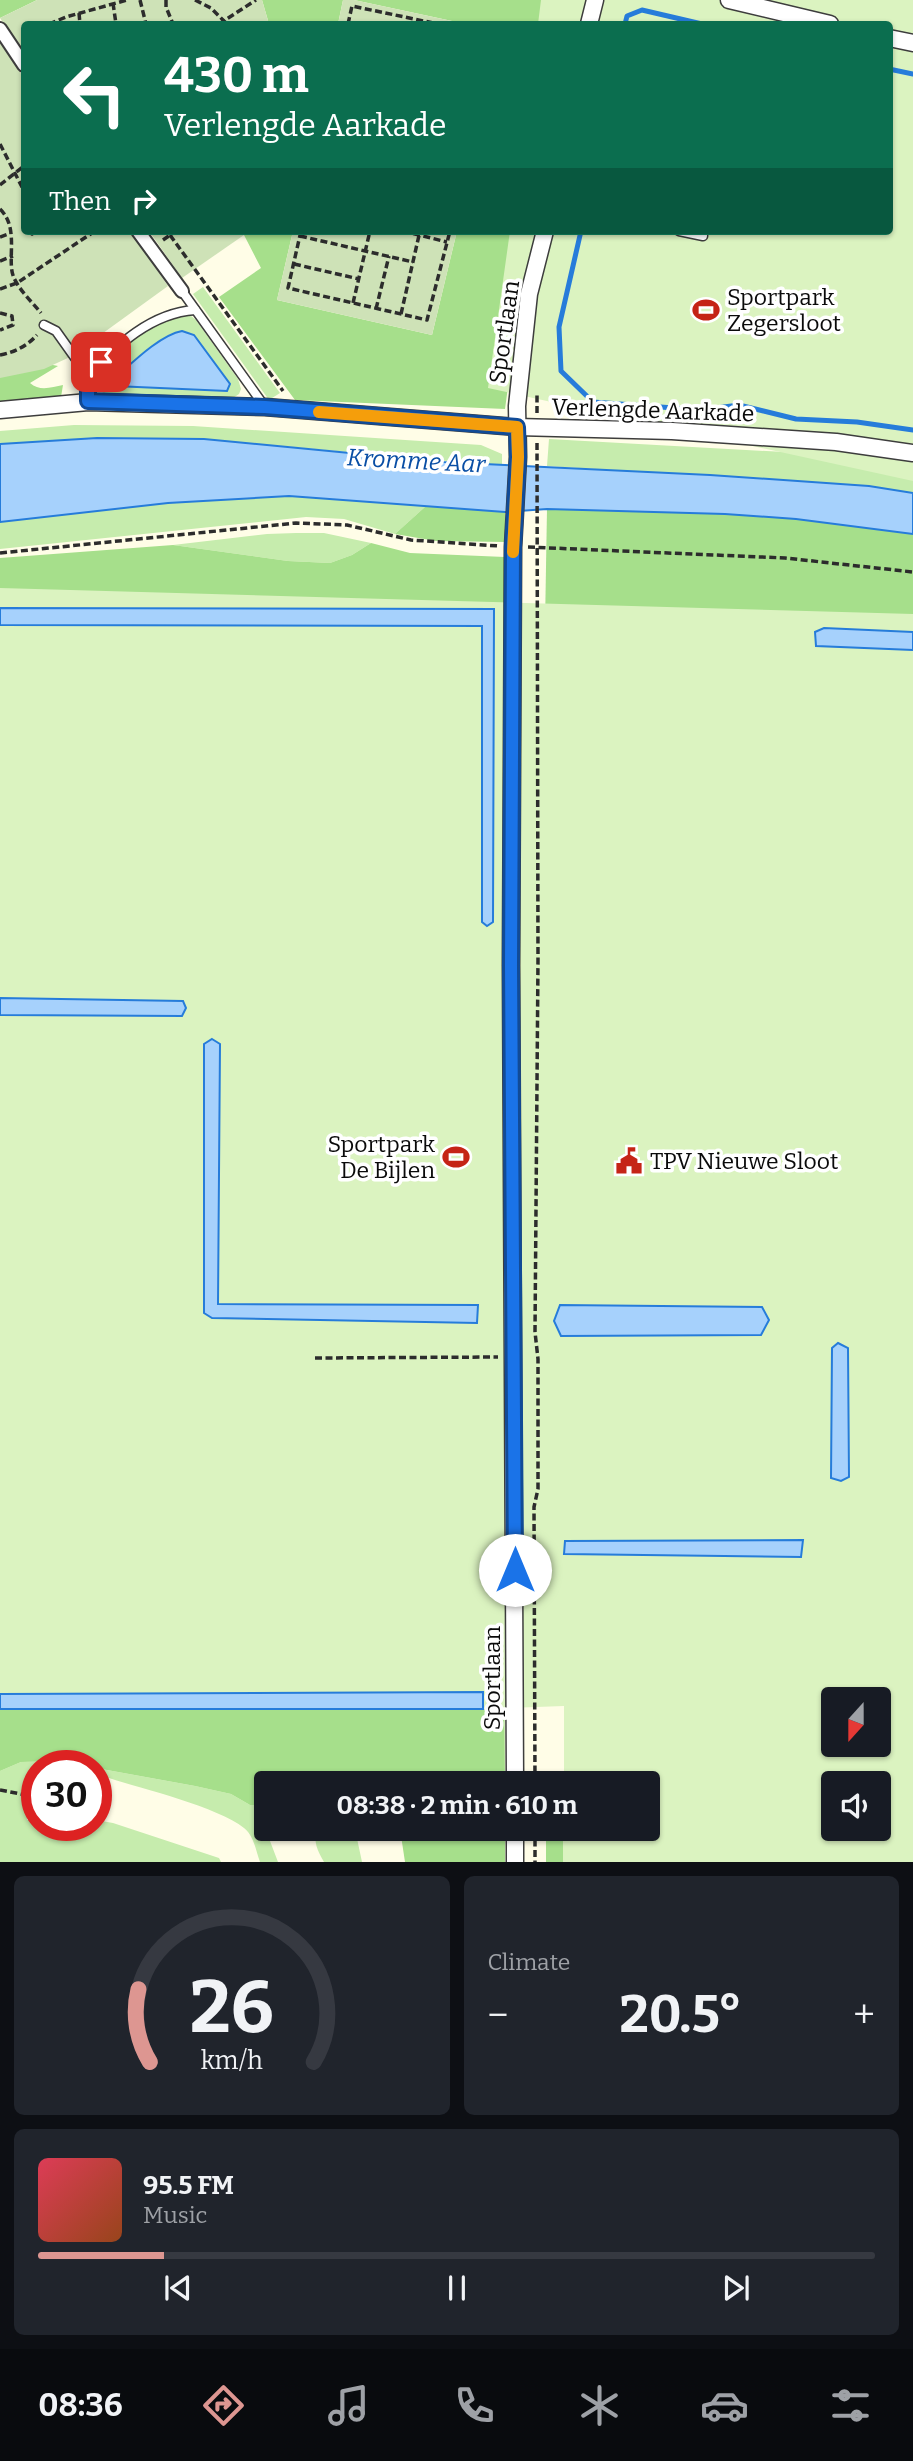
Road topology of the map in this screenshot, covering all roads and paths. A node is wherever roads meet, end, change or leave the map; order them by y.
1 (127, 0) edge
2 (140, 0) edge
3 (166, 0) edge
4 (195, 0) edge
5 (256, 0) edge
6 (353, 0) edge
7 (595, 0) edge
8 (729, 0) edge
9 (113, 2) junction
10 (352, 6) junction
11 (79, 13) junction
12 (57, 21) edge
13 (80, 21) edge
14 (116, 21) edge
15 (145, 21) edge
16 (172, 21) edge
17 (225, 21) edge
18 (227, 21) edge
19 (349, 21) edge
20 (415, 21) edge
21 (590, 21) edge
22 (817, 21) edge
23 (0, 29) edge
24 (893, 39) edge
25 (913, 43) edge
26 (21, 60) edge
27 (0, 144) edge
28 (1, 152) edge
29 (21, 168) edge
30 (14, 174) junction
31 (0, 185) edge
32 (21, 185) edge
33 (0, 209) edge
34 (8, 234) dead end
35 (89, 235) edge
36 (141, 235) edge
37 (170, 235) dead end
38 (301, 235) edge
39 (305, 235) edge
40 (369, 235) edge
41 (419, 235) edge
42 (425, 235) edge
43 (449, 235) edge
44 (544, 235) edge
45 (698, 235) edge
46 (703, 236) dead end
47 (0, 237) edge
48 (447, 242) junction
49 (366, 251) junction
50 (389, 256) junction
51 (13, 257) junction
52 (0, 261) edge
53 (413, 262) junction
54 (294, 264) junction
55 (359, 279) junction
56 (17, 283) junction
57 (0, 289) edge
58 (182, 291) joint
59 (353, 303) junction
60 (376, 309) junction
61 (195, 310) junction
62 (0, 313) edge
63 (401, 314) junction
64 (44, 325) junction
65 (0, 330) edge
66 (0, 355) edge
67 (88, 376) junction
68 (88, 401) junction
69 (265, 407) junction
70 (0, 410) edge
71 (297, 410) junction
72 (517, 427) junction
73 (913, 453) edge
74 (538, 458) dead end
75 (513, 547) junction
76 (537, 547) junction
77 (0, 554) edge
78 (913, 572) edge
79 (514, 1356) junction
80 (315, 1358) dead end
81 (515, 1771) edge
82 (535, 1771) edge
83 (0, 1790) edge
84 (21, 1794) edge
85 (515, 1841) edge
86 (535, 1841) edge
87 (515, 1862) edge
88 (535, 1862) edge

1 - 9 path
2 - 15 path
3 - 16 path
4 - 17 path
5 - 18 path
6 - 10 path
7 - 21 street
8 - 22 street
9 - 11 path
9 - 14 path
10 - 19 path
10 - 20 path
11 - 12 path
11 - 13 path
23 - 26 street
24 - 25 street
27 - 28 path
28 - 30 path
29 - 30 path
30 - 31 path
30 - 32 path
33 - 51 path
34 - 47 path
35 - 56 path
36 - 58 street
37 - 71 path
38 - 54 path
39 - 49 path
40 - 49 path
41 - 53 path
42 - 48 path
43 - 48 path
44 - 72 street, Sportlaan
45 - 46 lane
48 - 63 path
49 - 50 path
49 - 55 path
50 - 53 path
50 - 60 path
51 - 52 path
51 - 56 path
53 - 63 path
54 - 55 path
54 - 59 path
55 - 59 path
56 - 57 path
56 - 64 path
58 - 61 lane
59 - 60 path
60 - 63 path
61 - 67 lane
61 - 69 lane
62 - 65 path
64 - 66 path
64 - 67 lane
67 - 68 lane
68 - 69 street, Verlengde Aarkade
68 - 70 street, Verlengde Aarkade
69 - 71 street, Verlengde Aarkade
71 - 72 street, Verlengde Aarkade
72 - 73 street, Verlengde Aarkade
72 - 75 street, Sportlaan
74 - 76 path, Sportlaan
75 - 76 path
75 - 77 path
75 - 79 street, Sportlaan
76 - 78 path
76 - 82 path, Sportlaan
79 - 80 path
79 - 81 street, Sportlaan
83 - 84 path
85 - 87 street
86 - 88 path

